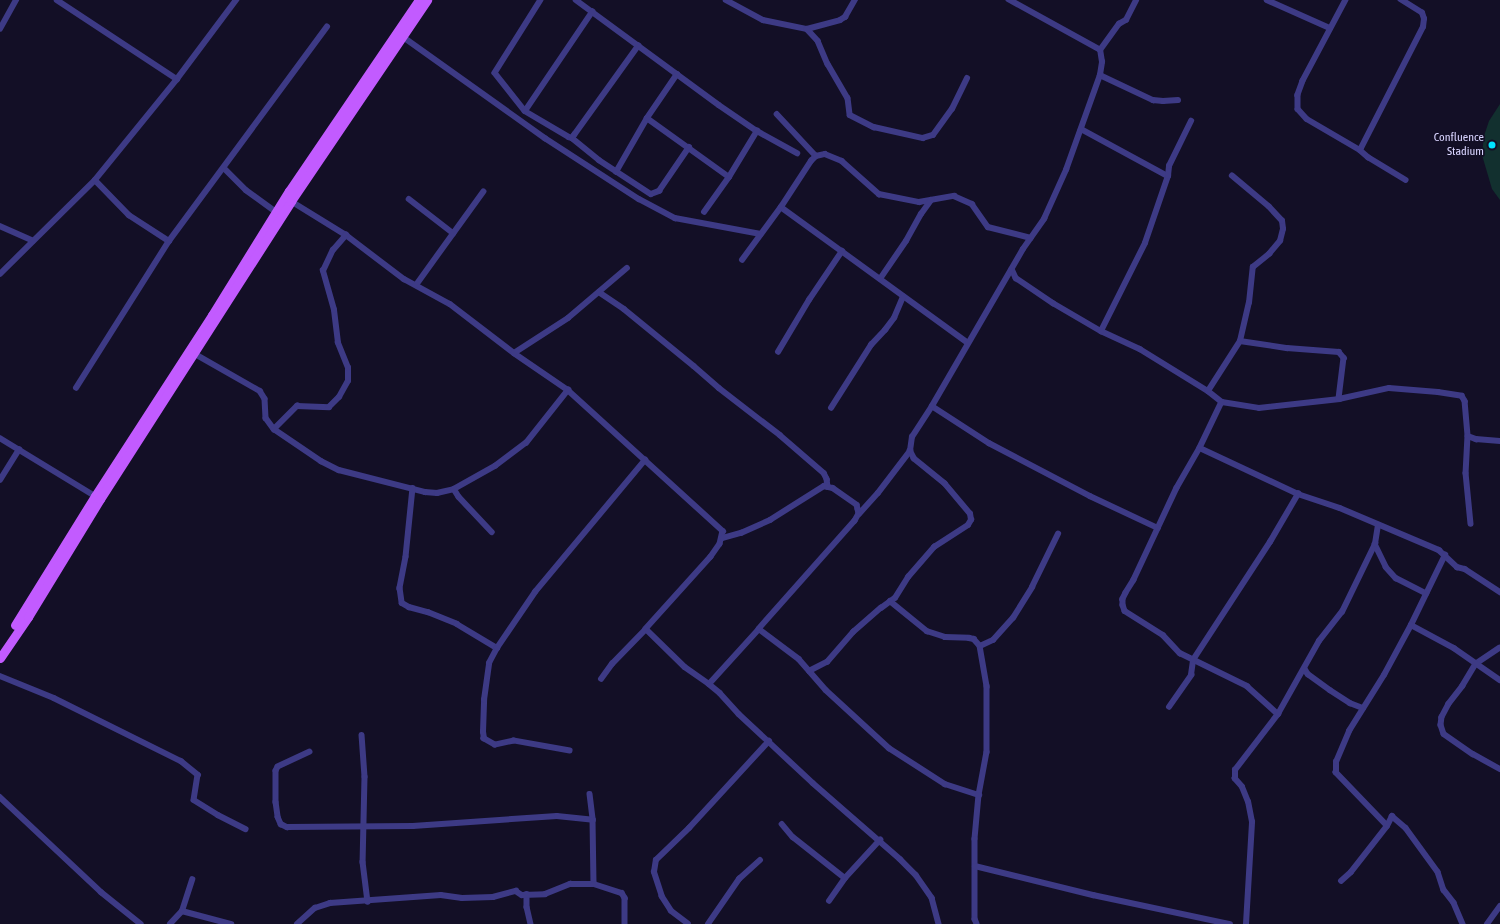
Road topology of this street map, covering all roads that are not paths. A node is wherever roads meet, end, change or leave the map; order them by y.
1 (16, 0) edge
2 (57, 0) edge
3 (236, 0) edge
4 (419, 0) edge
5 (427, 0) edge
6 (541, 0) edge
7 (576, 0) edge
8 (726, 0) edge
9 (855, 0) edge
10 (1009, 0) edge
11 (1136, 0) edge
12 (1267, 0) edge
13 (1346, 0) edge
14 (1401, 0) edge
15 (592, 12) junction
16 (327, 26) dead end
17 (1330, 28) junction
18 (0, 29) edge
19 (807, 29) junction
20 (402, 36) junction
21 (638, 46) junction
22 (1100, 50) junction
23 (677, 74) junction
24 (1100, 74) junction
25 (967, 78) dead end
26 (177, 79) junction
27 (1178, 100) dead end
28 (525, 110) junction
29 (777, 114) dead end
30 (647, 118) junction
31 (1192, 121) dead end
32 (1080, 129) junction
33 (757, 131) junction
34 (572, 138) junction
35 (689, 147) junction
36 (1360, 150) junction
37 (797, 153) dead end
38 (816, 156) junction
39 (224, 168) junction
40 (616, 172) junction
41 (1168, 176) junction
42 (1232, 176) dead end
43 (729, 177) junction
44 (95, 180) junction
45 (1406, 180) dead end
46 (483, 192) dead end
47 (409, 199) dead end
48 (932, 200) junction
49 (291, 201) junction
50 (781, 208) junction
51 (276, 212) junction
52 (704, 212) dead end
53 (0, 226) edge
54 (453, 233) junction
55 (761, 234) junction
56 (346, 235) junction
57 (1031, 238) junction
58 (33, 241) junction
59 (169, 241) junction
60 (842, 251) junction
61 (742, 260) dead end
62 (628, 268) dead end
63 (1012, 269) junction
64 (0, 274) edge
65 (880, 279) junction
66 (416, 285) junction
67 (599, 292) junction
68 (904, 297) junction
69 (1101, 331) junction
70 (1240, 340) junction
71 (968, 344) junction
72 (778, 352) dead end
73 (514, 353) junction
74 (195, 354) junction
75 (76, 388) dead end
76 (568, 390) junction
77 (1208, 391) junction
78 (1339, 399) junction
79 (1222, 402) junction
80 (932, 406) junction
81 (831, 408) dead end
82 (274, 428) junction
83 (1468, 436) junction
84 (0, 438) edge
85 (1500, 441) edge
86 (1200, 448) junction
87 (19, 450) junction
88 (910, 451) junction
89 (645, 460) junction
90 (0, 480) edge
91 (828, 487) junction
92 (413, 488) junction
93 (454, 489) junction
94 (1298, 494) junction
95 (95, 496) junction
96 (859, 514) junction
97 (1471, 524) dead end
98 (1378, 525) junction
99 (1158, 528) junction
100 (492, 532) dead end
101 (1058, 534) dead end
102 (723, 538) junction
103 (1375, 544) junction
104 (1445, 554) junction
105 (1500, 592) edge
106 (1426, 593) junction
107 (890, 601) junction
108 (1411, 625) junction
109 (646, 629) junction
110 (759, 629) junction
111 (980, 646) junction
112 (0, 647) edge
113 (496, 648) junction
114 (1500, 648) edge
115 (0, 658) edge
116 (1193, 660) junction
117 (1476, 664) junction
118 (1305, 669) junction
119 (810, 671) junction
120 (0, 676) edge
121 (601, 679) dead end
122 (1500, 680) edge
123 (709, 684) junction
124 (1169, 707) dead end
125 (1363, 708) junction
126 (1278, 714) junction
127 (362, 735) dead end
128 (769, 741) junction
129 (570, 751) dead end
130 (310, 752) dead end
131 (1500, 769) edge
132 (590, 794) dead end
133 (979, 795) junction
134 (0, 797) edge
135 (593, 820) junction
136 (782, 824) dead end
137 (1387, 826) junction
138 (363, 827) junction
139 (246, 829) dead end
140 (880, 840) junction
141 (760, 860) dead end
142 (975, 866) junction
143 (845, 878) junction
144 (192, 880) dead end
145 (1341, 881) dead end
146 (594, 884) junction
147 (527, 894) junction
148 (829, 901) dead end
149 (368, 902) junction
150 (1500, 906) edge
151 (182, 911) junction
152 (224, 923) edge
153 (141, 924) edge
154 (170, 924) edge
155 (231, 924) edge
156 (297, 924) edge
157 (531, 924) edge
158 (625, 924) edge
159 (688, 924) edge
160 (708, 924) edge
161 (939, 924) edge
162 (977, 924) edge
163 (1230, 924) edge
164 (1246, 924) edge
165 (1462, 924) edge
166 (1487, 924) edge

1 - 18 street
2 - 26 street
3 - 26 street
4 - 51 main road
5 - 20 main road
6 - 28 street
7 - 15 street
8 - 19 street
9 - 19 street
10 - 22 street
11 - 22 street
12 - 17 street
13 - 17 street
14 - 36 street
15 - 21 street
15 - 28 street
16 - 39 street
17 - 36 street
19 - 25 street
20 - 49 main road
20 - 55 street
21 - 23 street
21 - 34 street
22 - 24 street
23 - 30 street
23 - 33 street
24 - 27 street
24 - 32 street
26 - 44 street
28 - 34 street
29 - 38 street
30 - 35 street
30 - 40 street
31 - 41 street
32 - 41 street
32 - 57 street
33 - 37 street
33 - 43 street
34 - 40 street
35 - 40 street
35 - 43 street
36 - 45 street
38 - 48 street
38 - 50 street
39 - 51 street
39 - 59 street
41 - 69 street
42 - 70 street
43 - 52 street
44 - 58 street
44 - 59 street
46 - 54 street
47 - 54 street
48 - 57 street
48 - 65 street
49 - 56 street
49 - 74 main road
50 - 55 street
50 - 60 street
51 - 95 main road
53 - 58 street
54 - 66 street
55 - 61 street
56 - 66 street
56 - 82 street
57 - 63 street
58 - 64 street
59 - 75 street
60 - 65 street
60 - 72 street
62 - 67 street
63 - 69 street
63 - 71 street
65 - 68 street
66 - 73 street
67 - 73 street
67 - 91 street
68 - 71 street
68 - 81 street
69 - 77 street
70 - 77 street
70 - 78 street
71 - 80 street
73 - 76 street
74 - 82 street
74 - 115 main road
76 - 89 street
76 - 93 street
77 - 79 street
78 - 79 street
78 - 83 street
79 - 86 street
80 - 88 street
80 - 99 street
82 - 92 street
83 - 85 street
83 - 97 street
84 - 87 street
86 - 94 street
86 - 99 street
87 - 90 street
87 - 95 street
88 - 96 street
88 - 107 street
89 - 102 street
89 - 113 street
91 - 96 street
91 - 102 street
92 - 93 street
92 - 113 street
93 - 100 street
94 - 98 street
94 - 116 street
95 - 112 main road
96 - 110 street
98 - 103 street
98 - 104 street
99 - 116 street
101 - 111 street
102 - 109 street
103 - 106 street
103 - 118 street
104 - 105 street
104 - 106 street
106 - 108 street
107 - 111 street
107 - 119 street
108 - 117 street
108 - 125 street
109 - 121 street
109 - 123 street
110 - 119 street
110 - 123 street
111 - 133 street
113 - 129 street
114 - 117 street
116 - 124 street
116 - 126 street
117 - 122 street
117 - 131 street
118 - 125 street
118 - 126 street
119 - 133 street
120 - 139 street
123 - 128 street
125 - 137 street
126 - 164 street
127 - 138 street
128 - 140 street
128 - 159 street
130 - 138 street
132 - 135 street
133 - 142 street
134 - 153 street
135 - 138 street
135 - 146 street
136 - 143 street
137 - 145 street
137 - 165 street
138 - 149 street
140 - 143 street
140 - 161 street
141 - 160 street
142 - 162 street
142 - 163 street
143 - 148 street
144 - 151 street
146 - 147 street
146 - 158 street
147 - 149 street
147 - 157 street
149 - 156 street
150 - 166 street
151 - 152 street
151 - 154 street
152 - 155 street

